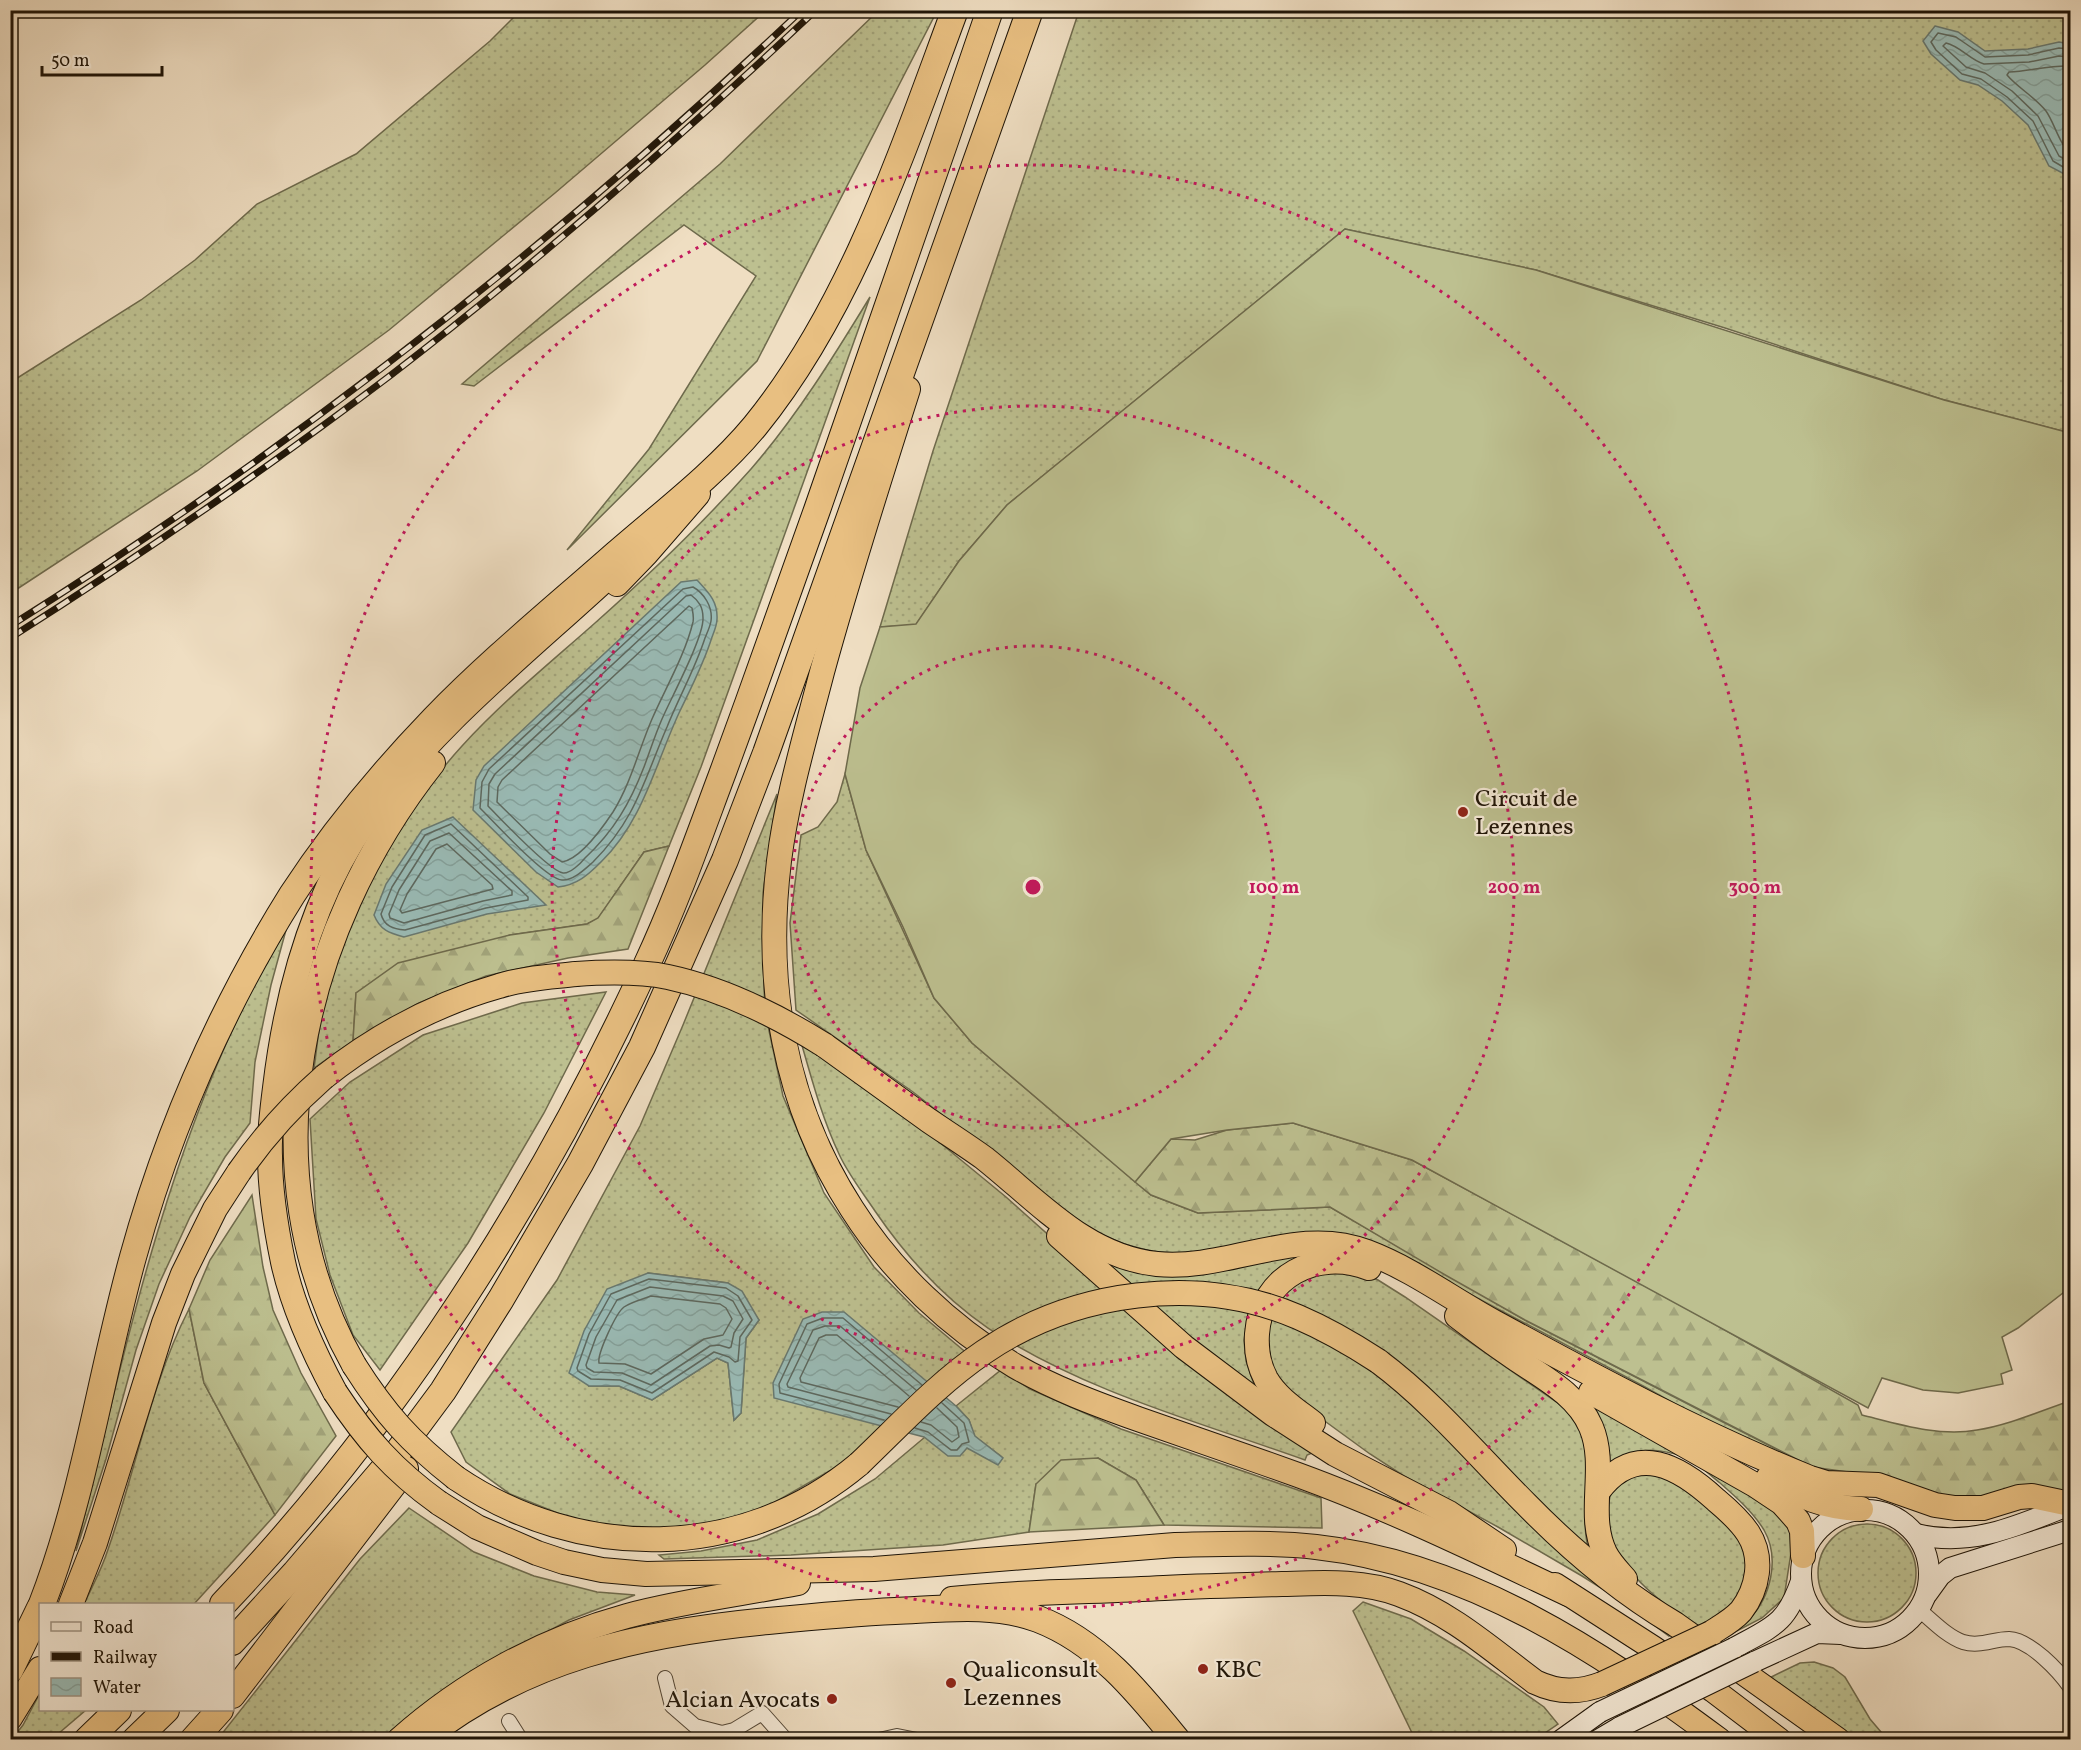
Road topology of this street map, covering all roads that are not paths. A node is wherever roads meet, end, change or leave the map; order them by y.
1 (955, 10) edge
2 (990, 10) edge
3 (1030, 10) edge
4 (1000, 98) junction
5 (732, 453) junction
6 (617, 1097) junction
7 (927, 1119) junction
8 (1457, 1316) junction
9 (1640, 1400) junction
10 (1390, 1480) junction
11 (1599, 1490) junction
12 (2070, 1505) edge
13 (1861, 1509) junction
14 (2070, 1530) edge
15 (1916, 1534) junction
16 (1803, 1556) junction
17 (874, 1569) junction
18 (1801, 1581) junction
19 (1569, 1594) junction
20 (42, 1603) edge
21 (72, 1603) edge
22 (225, 1603) edge
23 (1921, 1605) junction
24 (39, 1610) edge
25 (848, 1613) junction
26 (1675, 1624) junction
27 (1841, 1634) junction
28 (234, 1640) edge
29 (10, 1670) edge
30 (39, 1671) edge
31 (665, 1677) dead end
32 (2070, 1687) edge
33 (234, 1692) edge
34 (117, 1711) edge
35 (165, 1711) edge
36 (219, 1711) edge
37 (10, 1718) edge
38 (509, 1721) dead end
39 (87, 1740) edge
40 (135, 1740) edge
41 (193, 1740) edge
42 (399, 1740) edge
43 (422, 1740) edge
44 (521, 1740) edge
45 (786, 1740) edge
46 (879, 1740) edge
47 (917, 1740) edge
48 (1177, 1740) edge
49 (1561, 1740) edge
50 (1598, 1740) edge
51 (1719, 1740) edge
52 (1779, 1740) edge
53 (1838, 1740) edge

1 - 5 highway
2 - 22 highway
3 - 4 highway
4 - 6 highway
4 - 19 highway
5 - 17 highway, bridge
5 - 20 highway
5 - 26 highway, bridge
6 - 28 highway
6 - 33 highway
7 - 9 highway
7 - 10 highway
7 - 21 highway, bridge
8 - 10 highway
8 - 11 highway
8 - 16 highway
9 - 12 highway
9 - 13 highway
10 - 19 highway
11 - 25 highway, bridge
11 - 26 highway
12 - 15 main road
13 - 15 main road
13 - 16 main road
14 - 23 main road
15 - 23 main road
16 - 18 main road
17 - 42 highway
17 - 51 highway
18 - 27 main road
18 - 49 main road, bridge
19 - 52 highway
23 - 27 main road
23 - 32 street
24 - 29 highway
25 - 43 highway
25 - 48 highway
26 - 53 highway
27 - 50 main road, bridge
30 - 37 highway
31 - 45 street
34 - 39 highway
35 - 40 highway
36 - 41 highway
38 - 44 street
46 - 47 street

